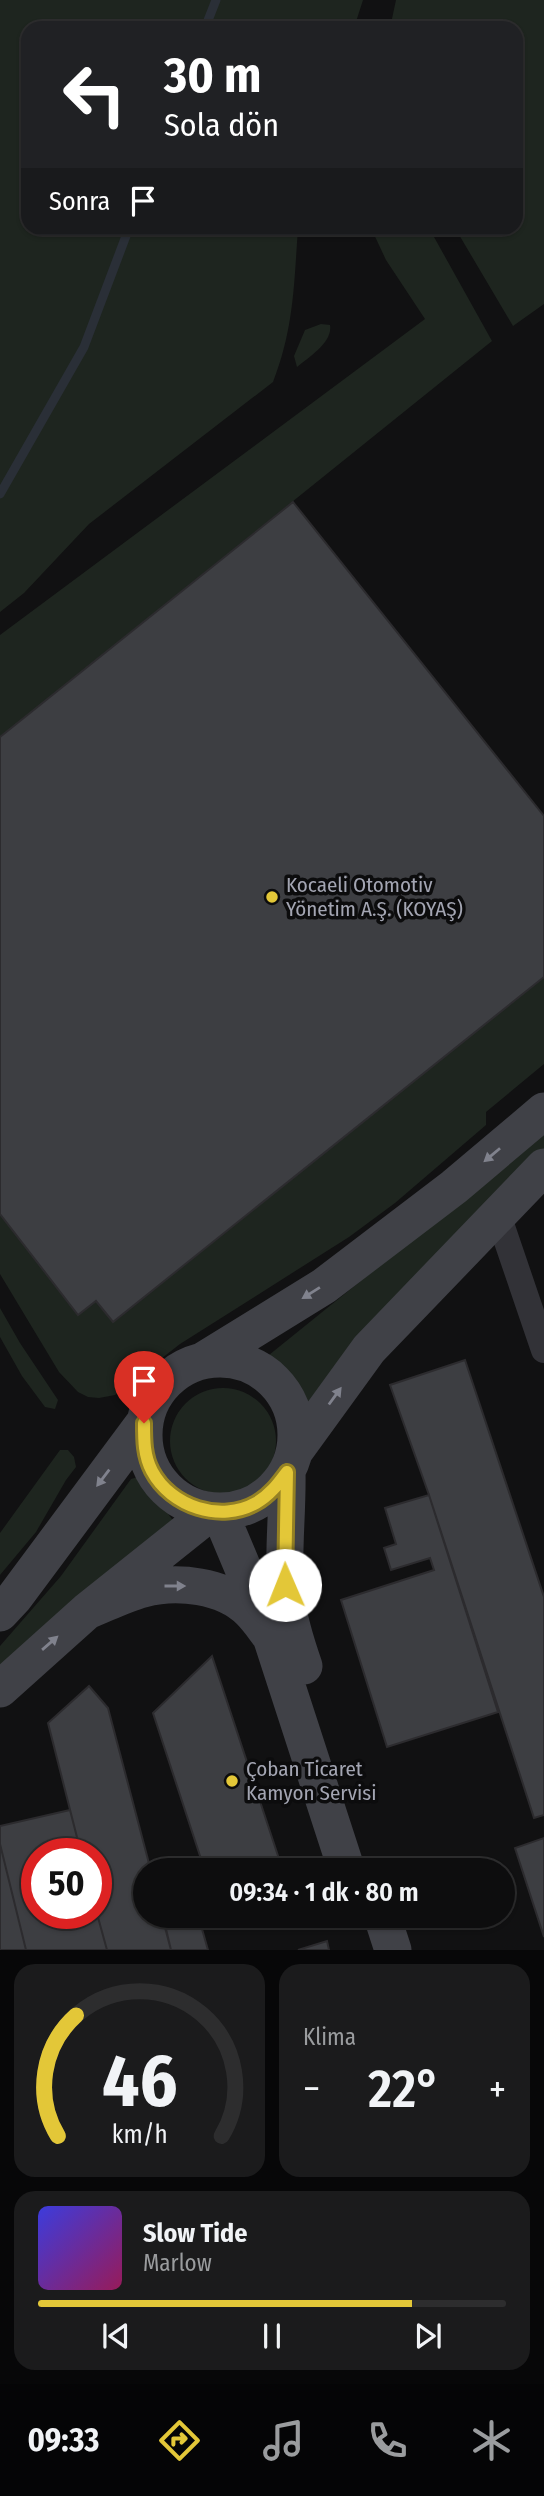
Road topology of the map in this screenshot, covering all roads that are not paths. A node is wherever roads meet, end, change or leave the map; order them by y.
1 (544, 1111) edge
2 (544, 1167) edge
3 (498, 1214) junction
4 (544, 1350) edge
5 (204, 1360) junction
6 (144, 1423) junction
7 (291, 1462) junction
8 (215, 1511) junction
9 (87, 1611) junction
10 (0, 1613) edge
11 (271, 1637) junction
12 (0, 1689) edge
13 (342, 1858) edge
14 (364, 1858) edge
15 (364, 1928) edge
16 (386, 1928) edge
17 (370, 1950) edge
18 (393, 1950) edge

1 -> 5 main road
2 - 3 main road
3 - 4 street
7 -> 3 main road
5 - 6 main road
5 - 7 main road
6 - 8 main road
6 -> 10 main road
7 - 8 main road
7 - 14 main road
8 - 9 main road
8 - 11 main road
9 -> 11 main road
12 -> 9 main road
11 - 13 main road
15 - 17 main road
16 - 18 main road

